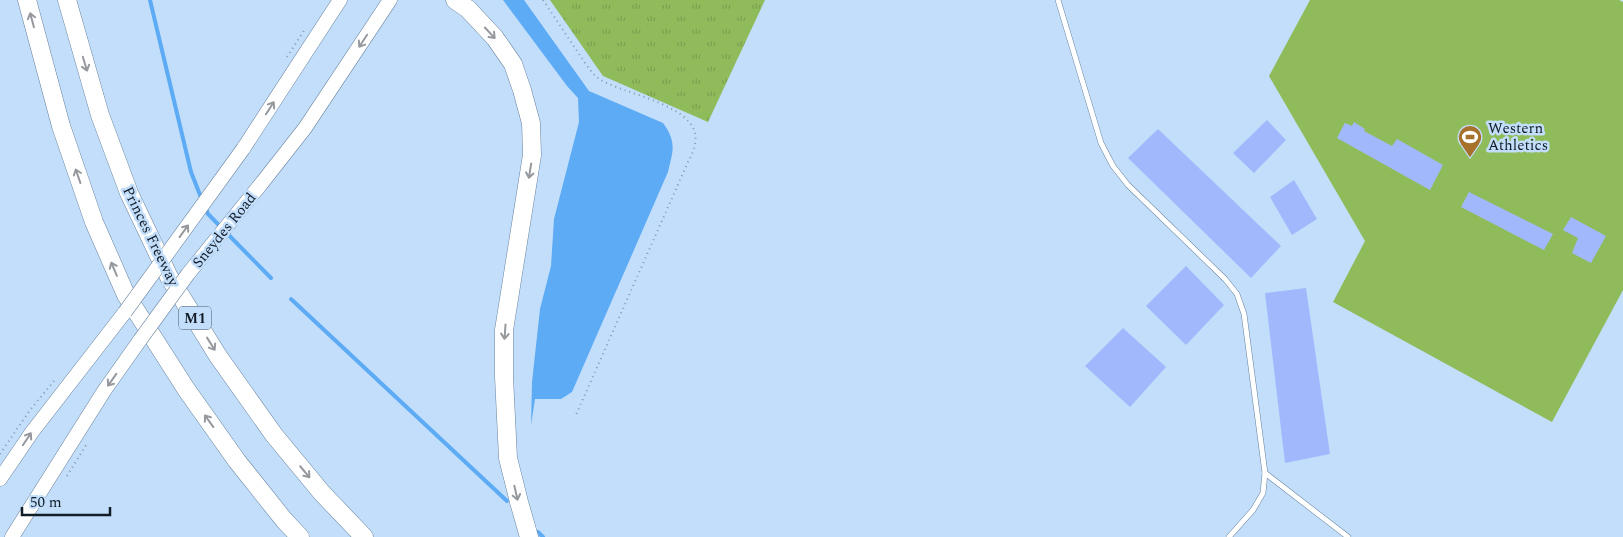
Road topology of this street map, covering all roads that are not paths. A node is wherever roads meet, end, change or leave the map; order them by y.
1 (26, 0) edge
2 (67, 0) edge
3 (340, 0) edge
4 (390, 0) edge
5 (455, 0) edge
6 (1058, 0) edge
7 (1265, 473) junction
8 (0, 480) edge
9 (12, 537) edge
10 (300, 537) edge
11 (364, 537) edge
12 (529, 537) edge
13 (1228, 537) edge
14 (1348, 537) edge

10 -> 1 highway
2 -> 11 highway, Princes Freeway / M1
8 -> 3 main road, Sneydes Road, bridge
4 -> 9 main road, Sneydes Road, bridge
5 -> 12 highway
6 - 7 lane
7 - 13 lane
7 - 14 lane

